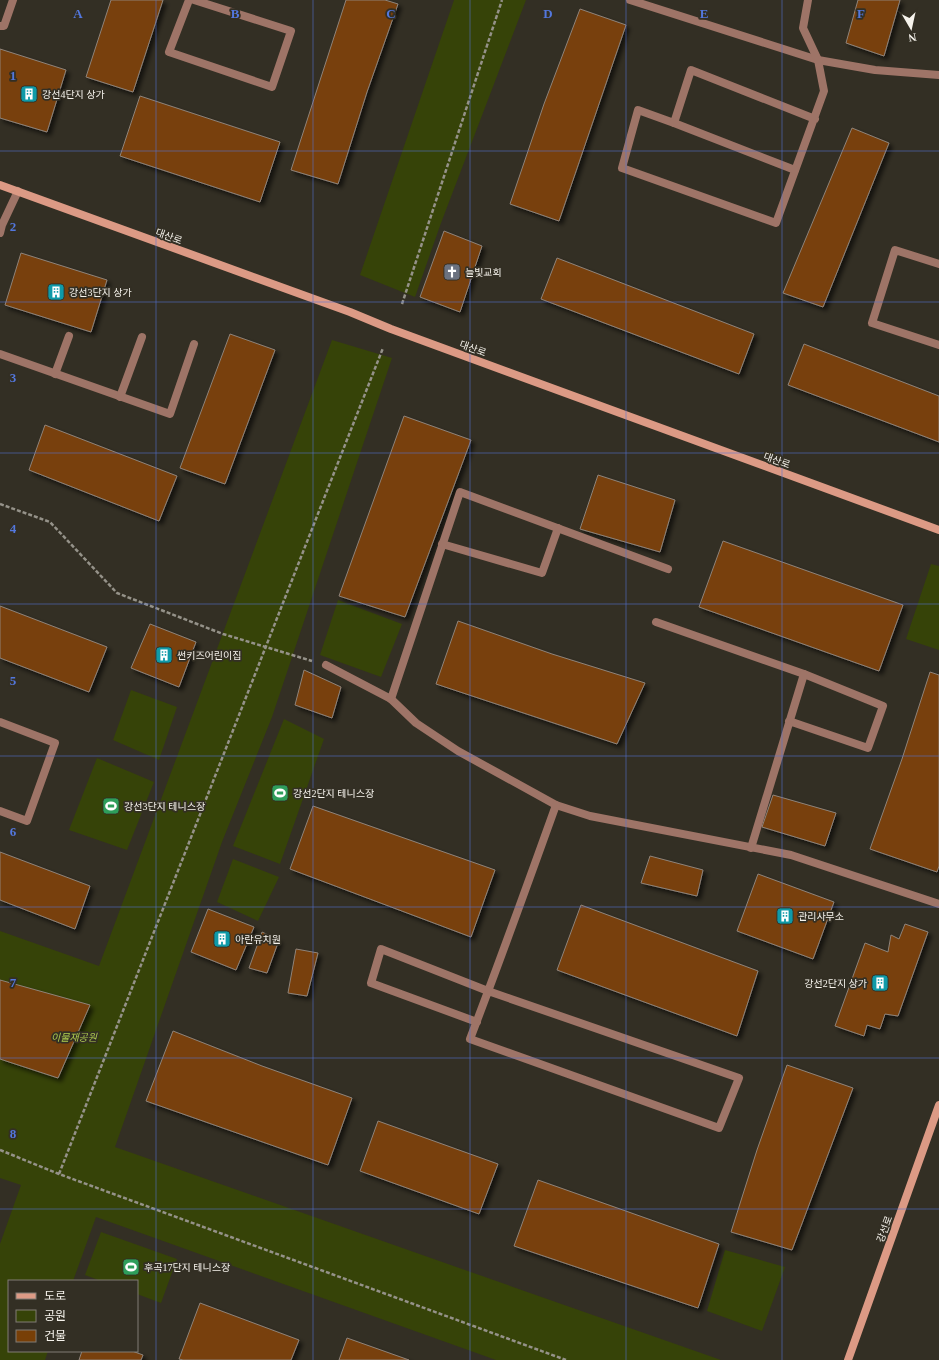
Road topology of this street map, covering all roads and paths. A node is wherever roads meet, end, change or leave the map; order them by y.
1 (13, 0) edge
2 (188, 0) edge
3 (194, 0) edge
4 (502, 0) edge
5 (630, 0) edge
6 (807, 0) edge
7 (0, 26) edge
8 (818, 60) junction
9 (939, 75) edge
10 (815, 119) junction
11 (674, 123) junction
12 (795, 170) junction
13 (0, 185) edge
14 (18, 191) junction
15 (0, 233) edge
16 (939, 264) edge
17 (402, 304) dead end
18 (69, 336) dead end
19 (142, 337) dead end
20 (194, 344) dead end
21 (939, 345) edge
22 (383, 348) dead end
23 (0, 354) edge
24 (55, 374) junction
25 (120, 397) junction
26 (0, 504) edge
27 (558, 528) junction
28 (939, 530) edge
29 (442, 544) junction
30 (668, 569) dead end
31 (656, 622) dead end
32 (266, 647) junction
33 (326, 665) joint
34 (804, 674) junction
35 (391, 699) junction
36 (789, 721) junction
37 (0, 722) edge
38 (556, 805) junction
39 (0, 812) edge
40 (751, 848) junction
41 (939, 904) edge
42 (488, 991) junction
43 (477, 1022) junction
44 (939, 1105) edge
45 (0, 1150) edge
46 (59, 1174) junction
47 (566, 1360) edge
48 (848, 1360) edge

1 - 7 lane
2 - 3 lane
4 - 17 path
5 - 8 lane
6 - 8 lane
8 - 9 lane
8 - 10 lane
10 - 11 lane
10 - 12 lane
11 - 12 lane
11 - 12 lane
13 - 14 main road, 대산로
14 - 15 lane
14 - 28 main road, 대산로
16 - 21 lane
18 - 24 lane
19 - 25 lane
20 - 25 lane
22 - 32 path
23 - 24 lane
24 - 25 lane
26 - 32 path
27 - 29 lane
27 - 29 lane
27 - 30 lane
29 - 35 lane
31 - 34 lane
32 - 33 path
32 - 46 path
33 - 35 lane
34 - 36 lane
34 - 36 lane
35 - 38 lane
36 - 40 lane
37 - 39 lane
38 - 40 lane
38 - 42 lane
40 - 41 lane
42 - 43 lane
42 - 43 lane
42 - 43 lane
44 - 48 main road, 강선로
45 - 46 path
46 - 47 path

